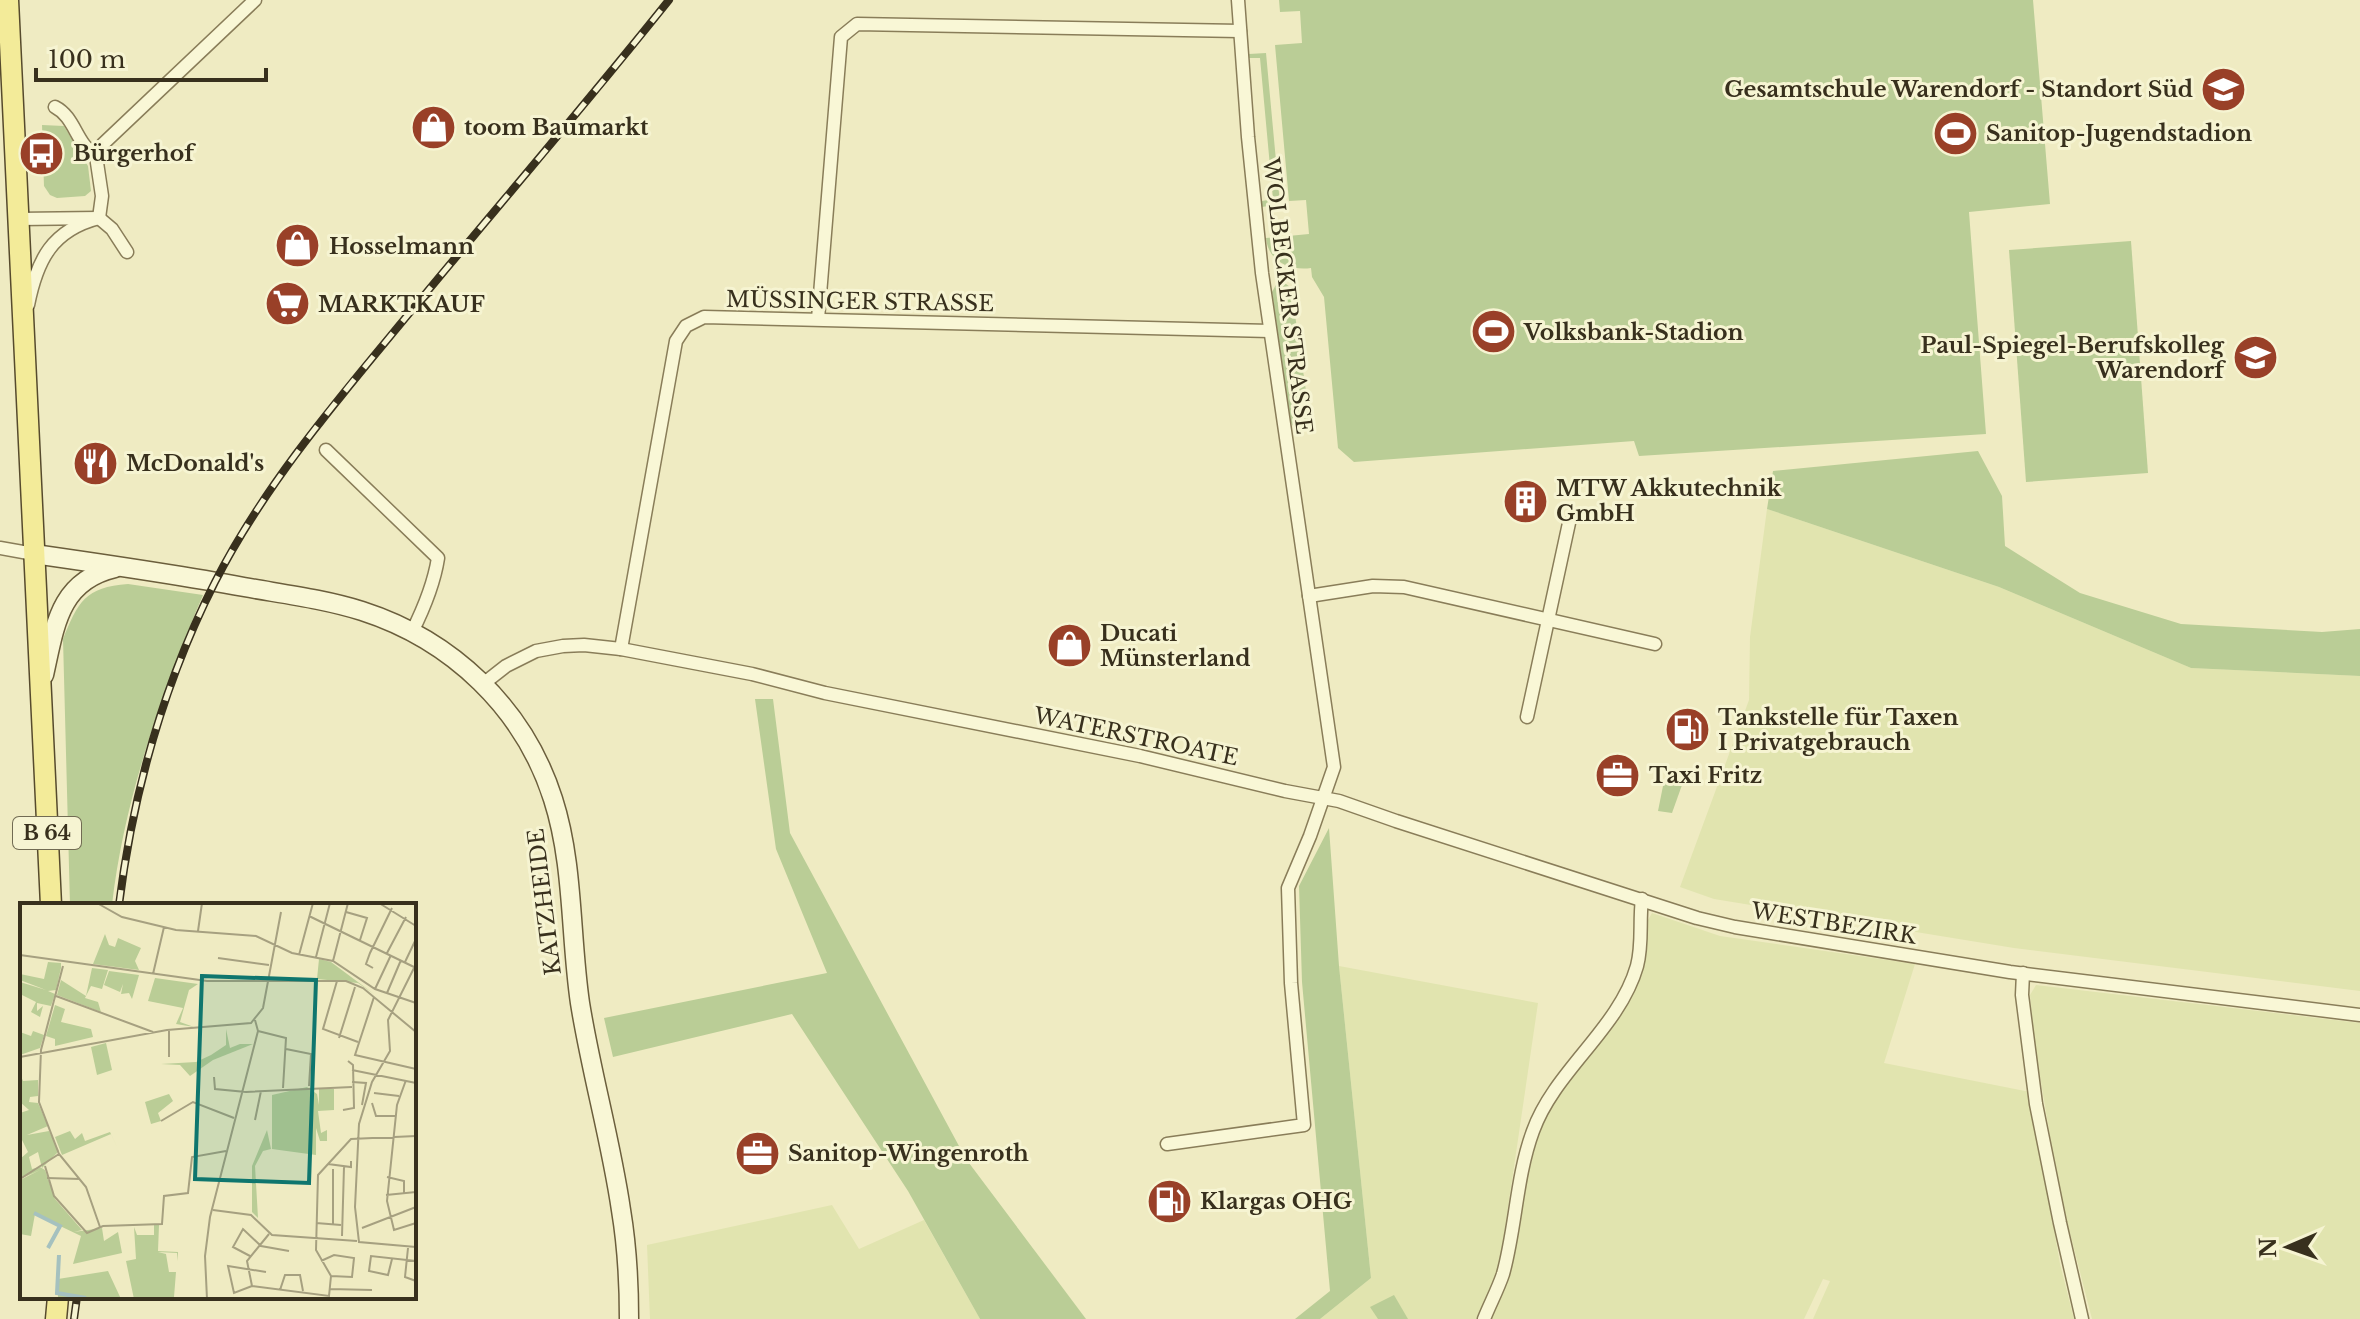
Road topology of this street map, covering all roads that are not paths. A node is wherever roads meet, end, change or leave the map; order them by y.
1 (8, 0) edge
2 (255, 0) edge
3 (1238, 0) edge
4 (1240, 31) junction
5 (55, 107) dead end
6 (96, 156) junction
7 (99, 218) junction
8 (19, 219) junction
9 (127, 252) dead end
10 (818, 319) junction
11 (1270, 331) junction
12 (25, 345) junction
13 (326, 450) dead end
14 (1569, 523) dead end
15 (0, 548) edge
16 (34, 554) junction
17 (122, 567) junction
18 (1309, 596) junction
19 (1549, 620) junction
20 (412, 632) junction
21 (1655, 644) dead end
22 (621, 649) junction
23 (483, 684) junction
24 (41, 690) junction
25 (1527, 717) dead end
26 (1324, 798) junction
27 (1642, 899) junction
28 (51, 903) edge
29 (2023, 973) junction
30 (2360, 1015) edge
31 (1167, 1144) dead end
32 (58, 1299) edge
33 (56, 1319) edge
34 (629, 1319) edge
35 (1484, 1319) edge
36 (2082, 1319) edge

1 - 8 main road, B 64
2 - 6 street
3 - 4 street, WOLBECKER STRASSE
4 - 10 street
4 - 11 street, WOLBECKER STRASSE
5 - 6 street
6 - 7 street
7 - 8 street
7 - 9 street
7 - 12 street
8 - 12 main road, B 64
10 - 11 street, MÜSSINGER STRASSE
10 - 22 street, MÜSSINGER STRASSE
11 - 18 street, WOLBECKER STRASSE
12 - 16 main road, B 64
13 - 20 street
14 - 19 street
15 - 16 street
16 - 17 street, KATZHEIDE
16 - 24 main road, B 64
17 - 20 street, KATZHEIDE
17 - 24 street
18 - 19 street
18 - 26 street, WOLBECKER STRASSE
19 - 21 street
19 - 25 street
20 - 23 street, KATZHEIDE
22 - 23 street, WATERSTROATE
22 - 26 street, WATERSTROATE
23 - 34 street, KATZHEIDE
24 - 28 main road, B 64
26 - 27 street, WESTBEZIRK
26 - 31 street
27 - 29 street, WESTBEZIRK
27 - 35 street
29 - 30 street, WESTBEZIRK
29 - 36 street
32 - 33 main road

